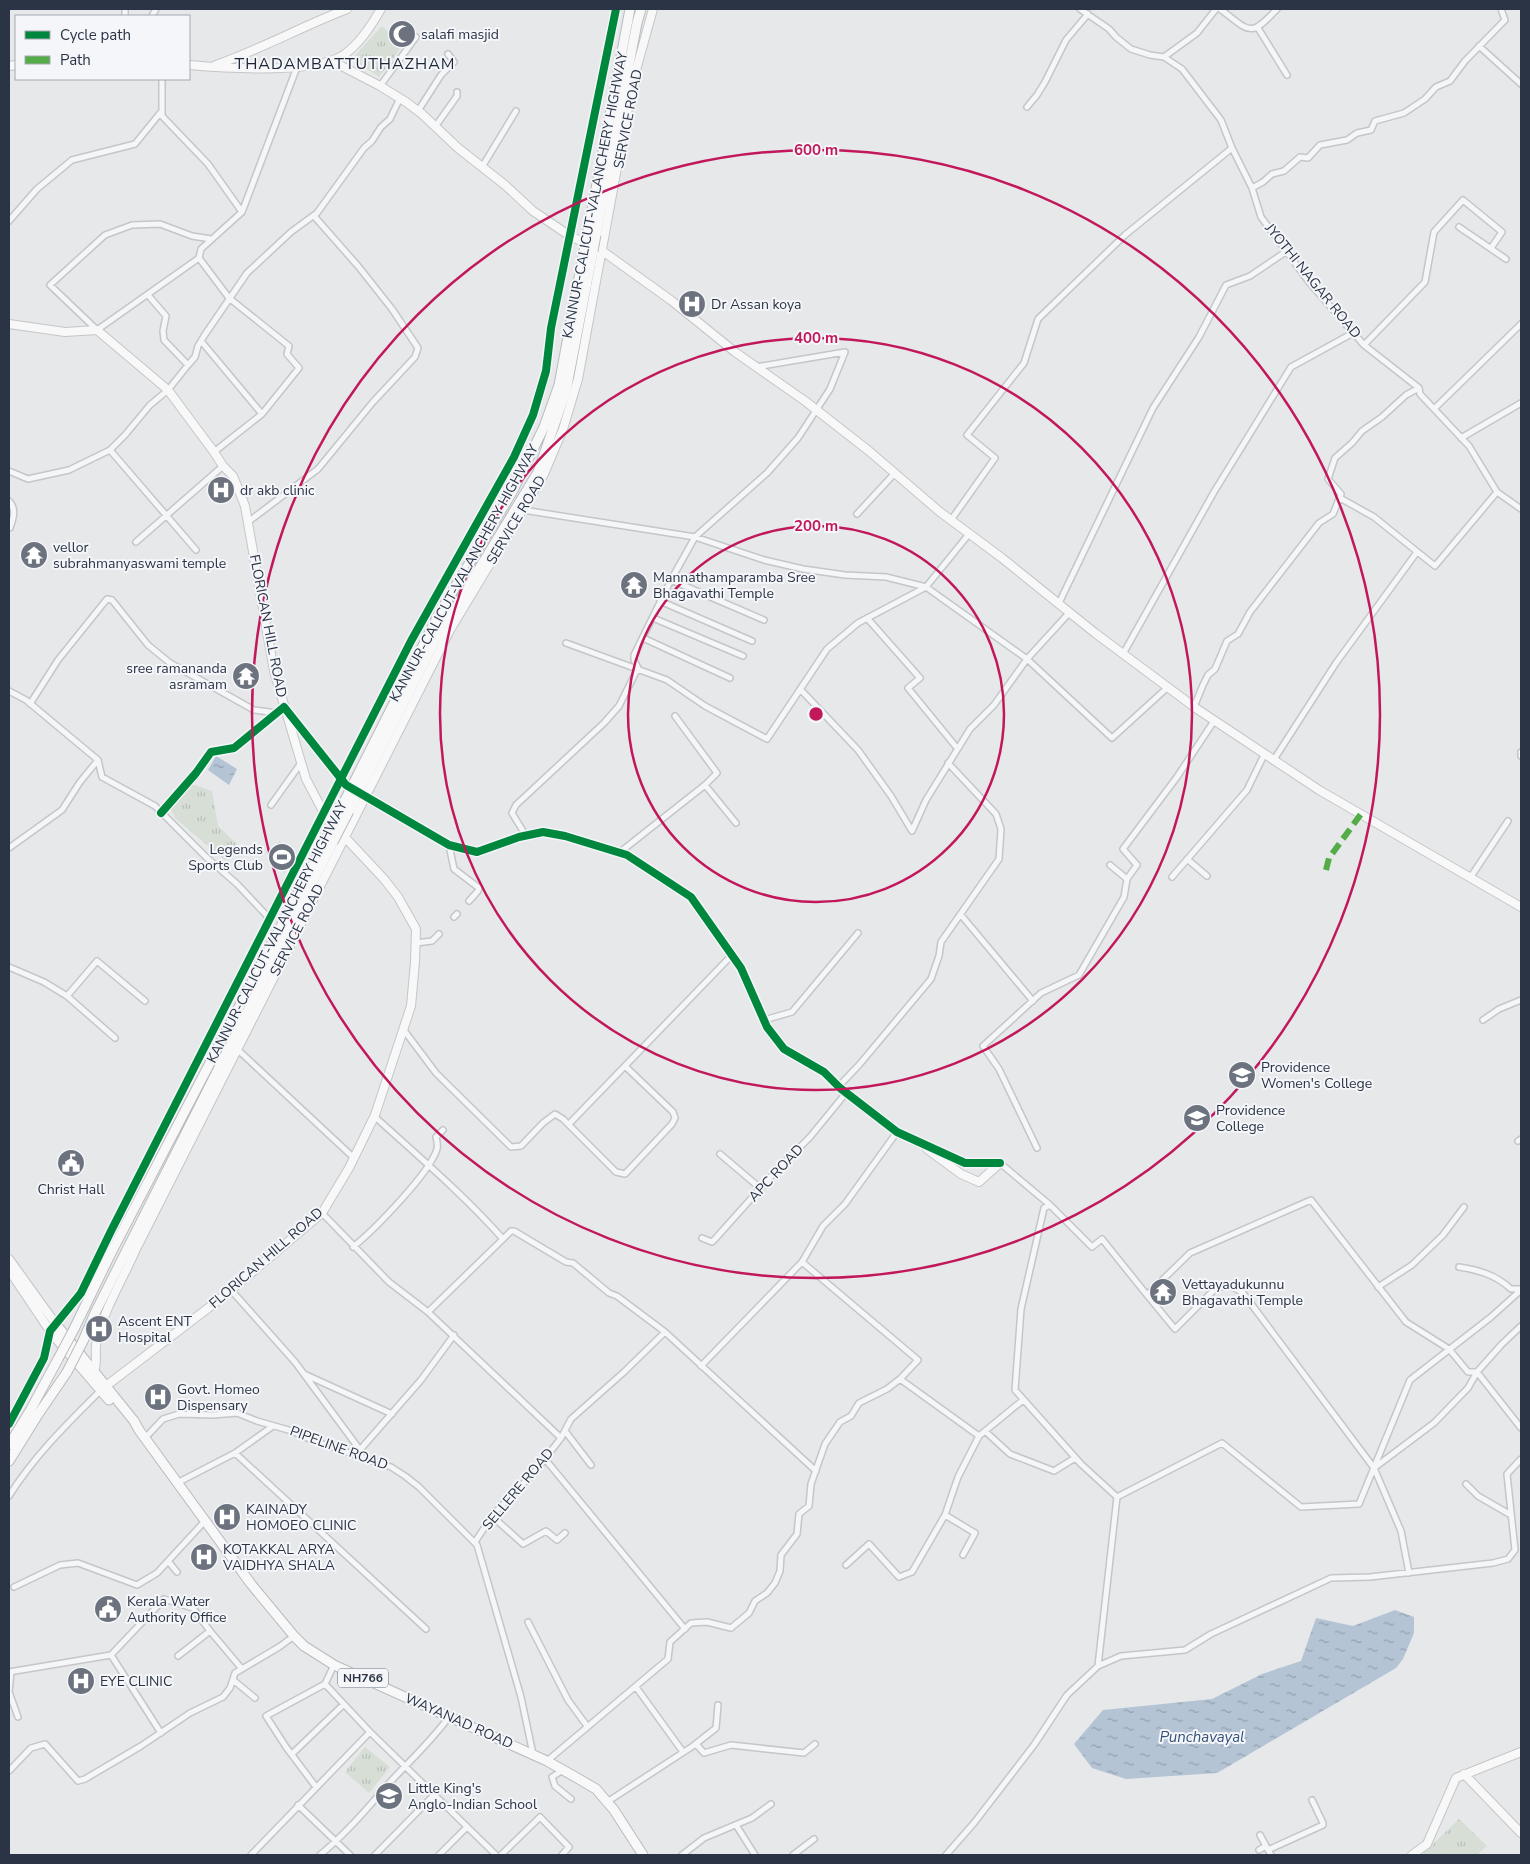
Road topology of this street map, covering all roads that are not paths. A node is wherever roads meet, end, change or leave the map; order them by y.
1 (347, 9) edge
2 (381, 9) edge
3 (616, 9) edge
4 (630, 9) edge
5 (641, 9) edge
6 (653, 9) edge
7 (1080, 9) edge
8 (1216, 9) edge
9 (1220, 9) edge
10 (1277, 9) edge
11 (1500, 9) edge
12 (1088, 14) junction
13 (1258, 28) junction
14 (416, 37) dead end
15 (1479, 46) junction
16 (448, 54) dead end
17 (1164, 57) junction
18 (332, 61) junction
19 (190, 65) edge
20 (212, 67) junction
21 (297, 67) junction
22 (1288, 75) dead end
23 (162, 80) edge
24 (1521, 84) edge
25 (380, 86) junction
26 (457, 92) dead end
27 (400, 98) junction
28 (1027, 107) dead end
29 (162, 111) junction
30 (418, 111) junction
31 (516, 111) dead end
32 (435, 127) junction
33 (1232, 148) junction
34 (482, 167) junction
35 (1252, 188) junction
36 (242, 212) junction
37 (314, 216) junction
38 (9, 221) edge
39 (1459, 227) dead end
40 (592, 233) junction
41 (570, 236) junction
42 (210, 239) junction
43 (1491, 248) junction
44 (593, 251) junction
45 (1287, 251) junction
46 (199, 258) junction
47 (1506, 259) dead end
48 (148, 295) junction
49 (229, 298) junction
50 (9, 324) edge
51 (1521, 324) edge
52 (96, 330) junction
53 (1353, 333) junction
54 (201, 341) junction
55 (1364, 345) junction
56 (188, 365) junction
57 (756, 367) junction
58 (1419, 388) junction
59 (168, 390) junction
60 (1521, 403) edge
61 (1434, 409) junction
62 (816, 410) junction
63 (262, 414) junction
64 (1461, 438) junction
65 (110, 450) junction
66 (214, 452) junction
67 (223, 466) junction
68 (9, 471) edge
69 (894, 474) junction
70 (1497, 492) junction
71 (1340, 498) junction
72 (9, 501) edge
73 (1521, 509) edge
74 (523, 510) junction
75 (857, 514) dead end
76 (167, 516) junction
77 (951, 520) junction
78 (248, 522) junction
79 (10, 528) dead end
80 (970, 534) junction
81 (695, 537) junction
82 (136, 542) dead end
83 (196, 550) dead end
84 (1417, 552) junction
85 (670, 580) junction
86 (926, 587) junction
87 (660, 601) junction
88 (1058, 603) junction
89 (1070, 612) junction
90 (653, 618) junction
91 (867, 618) junction
92 (764, 620) dead end
93 (642, 638) junction
94 (752, 641) dead end
95 (566, 643) dead end
96 (1123, 654) junction
97 (743, 656) dead end
98 (1027, 659) junction
99 (638, 668) junction
100 (730, 678) dead end
101 (1168, 687) junction
102 (800, 689) junction
103 (9, 691) edge
104 (30, 704) junction
105 (284, 707) junction
106 (1194, 707) junction
107 (277, 713) junction
108 (675, 716) dead end
109 (1214, 721) junction
110 (957, 748) junction
111 (1521, 752) edge
112 (1264, 755) junction
113 (1521, 756) edge
114 (98, 760) junction
115 (1274, 761) junction
116 (301, 763) junction
117 (948, 763) junction
118 (341, 779) junction
119 (705, 785) junction
120 (358, 792) junction
121 (271, 805) dead end
122 (161, 813) junction
123 (324, 814) junction
124 (1508, 821) dead end
125 (736, 823) dead end
126 (526, 836) junction
127 (345, 837) junction
128 (329, 841) junction
129 (449, 846) junction
130 (9, 848) edge
131 (619, 853) junction
132 (1188, 859) junction
133 (1110, 865) dead end
134 (1207, 876) dead end
135 (1172, 877) dead end
136 (1127, 878) junction
137 (1470, 878) junction
138 (469, 901) dead end
139 (1521, 906) edge
140 (961, 914) junction
141 (270, 919) junction
142 (858, 933) dead end
143 (438, 934) dead end
144 (416, 943) junction
145 (732, 955) junction
146 (9, 967) edge
147 (67, 996) junction
148 (1033, 1000) junction
149 (1521, 1000) edge
150 (146, 1001) dead end
151 (764, 1020) junction
152 (1483, 1020) dead end
153 (403, 1028) junction
154 (115, 1038) dead end
155 (237, 1049) junction
156 (625, 1066) junction
157 (838, 1087) junction
158 (846, 1093) junction
159 (374, 1116) junction
160 (569, 1124) junction
161 (443, 1130) dead end
162 (897, 1132) junction
163 (918, 1142) junction
164 (1036, 1148) dead end
165 (720, 1154) dead end
166 (354, 1158) junction
167 (1000, 1163) junction
168 (428, 1164) junction
169 (760, 1188) junction
170 (1050, 1205) junction
171 (1464, 1207) dead end
172 (322, 1212) junction
173 (702, 1238) dead end
174 (503, 1239) junction
175 (354, 1247) junction
176 (9, 1259) edge
177 (802, 1262) junction
178 (1458, 1267) dead end
179 (9, 1270) edge
180 (1378, 1287) junction
181 (231, 1290) junction
182 (1521, 1290) edge
183 (1147, 1294) junction
184 (428, 1312) junction
185 (1521, 1326) edge
186 (53, 1327) junction
187 (665, 1332) junction
188 (454, 1335) junction
189 (1449, 1349) junction
190 (701, 1366) junction
191 (92, 1370) junction
192 (1477, 1372) junction
193 (304, 1374) junction
194 (900, 1379) junction
195 (104, 1388) junction
196 (1023, 1400) junction
197 (392, 1414) junction
198 (9, 1424) edge
199 (273, 1426) junction
200 (1521, 1428) edge
201 (565, 1431) junction
202 (985, 1431) junction
203 (142, 1434) junction
204 (979, 1436) junction
205 (561, 1438) junction
206 (9, 1445) edge
207 (360, 1450) junction
208 (235, 1454) junction
209 (355, 1454) junction
210 (1075, 1458) junction
211 (545, 1459) junction
212 (1521, 1459) edge
213 (9, 1461) edge
214 (591, 1465) dead end
215 (1374, 1468) junction
216 (816, 1471) junction
217 (177, 1484) junction
218 (1466, 1484) dead end
219 (9, 1496) edge
220 (1118, 1497) junction
221 (945, 1515) junction
222 (1511, 1515) junction
223 (492, 1516) junction
224 (204, 1522) junction
225 (565, 1533) dead end
226 (475, 1542) junction
227 (963, 1555) dead end
228 (168, 1561) junction
229 (846, 1565) dead end
230 (177, 1572) dead end
231 (1409, 1573) junction
232 (14, 1587) dead end
233 (528, 1622) dead end
234 (426, 1629) dead end
235 (685, 1629) junction
236 (210, 1631) junction
237 (294, 1636) junction
238 (111, 1655) junction
239 (178, 1656) dead end
240 (334, 1664) junction
241 (1098, 1666) junction
242 (242, 1669) junction
243 (10, 1672) edge
244 (233, 1680) junction
245 (325, 1684) junction
246 (636, 1687) junction
247 (256, 1698) dead end
248 (344, 1704) junction
249 (718, 1705) dead end
250 (18, 1717) dead end
251 (449, 1717) junction
252 (587, 1726) junction
253 (370, 1732) junction
254 (161, 1733) junction
255 (696, 1744) junction
256 (815, 1744) dead end
257 (683, 1752) junction
258 (1521, 1752) edge
259 (292, 1754) junction
260 (533, 1754) junction
261 (547, 1760) junction
262 (406, 1766) junction
263 (563, 1770) junction
264 (9, 1771) edge
265 (1464, 1774) junction
266 (316, 1787) junction
267 (434, 1795) junction
268 (571, 1799) dead end
269 (1312, 1800) dead end
270 (607, 1802) junction
271 (771, 1804) dead end
272 (298, 1805) junction
273 (736, 1825) junction
274 (467, 1827) junction
275 (1521, 1833) edge
276 (1260, 1835) dead end
277 (814, 1839) dead end
278 (336, 1842) junction
279 (1259, 1850) dead end
280 (1268, 1851) edge
281 (250, 1855) edge
282 (320, 1855) edge
283 (350, 1855) edge
284 (375, 1855) edge
285 (439, 1855) edge
286 (496, 1855) edge
287 (501, 1855) edge
288 (562, 1855) edge
289 (643, 1855) edge
290 (682, 1855) edge
291 (756, 1855) edge
292 (793, 1855) edge
293 (946, 1855) edge
294 (1412, 1855) edge

1 - 20 street
2 - 18 street
3 - 41 street
4 - 40 highway, KANNUR-CALICUT-VALANCHERY HIGHWAY
5 - 40 highway
6 - 44 street, SERVICE ROAD
7 - 12 street, JYOTHI NAGAR ROAD
8 - 17 street
9 - 13 street
10 - 13 street
11 - 15 street
12 - 17 street, JYOTHI NAGAR ROAD
12 - 28 street
13 - 22 street
14 - 25 street
15 - 24 street
15 - 35 street
16 - 30 street
17 - 33 street, JYOTHI NAGAR ROAD
18 - 21 street
18 - 25 street
19 - 20 street
20 - 21 street
21 - 36 street
23 - 29 street
25 - 27 street
26 - 32 street
27 - 30 street
27 - 37 street
29 - 36 street
29 - 38 street
30 - 32 street
31 - 34 street
32 - 34 street
33 - 35 street, JYOTHI NAGAR ROAD
33 - 77 street
34 - 41 street
35 - 45 street, JYOTHI NAGAR ROAD
36 - 42 street
37 - 49 street
37 - 78 street
39 - 43 street
40 - 44 highway, KANNUR-CALICUT-VALANCHERY HIGHWAY, bridge
41 - 44 street
41 - 118 street
42 - 46 street
42 - 52 street
43 - 47 street
43 - 55 street
44 - 57 street
44 - 74 street, SERVICE ROAD
44 - 120 highway, KANNUR-CALICUT-VALANCHERY HIGHWAY
44 - 120 highway
45 - 53 street, JYOTHI NAGAR ROAD
45 - 88 street
46 - 48 street
46 - 49 street
48 - 52 street
48 - 56 street
49 - 54 street
49 - 63 street
50 - 52 street
51 - 61 street
52 - 59 street, FLORICAN HILL ROAD
53 - 55 street, JYOTHI NAGAR ROAD
53 - 96 street
54 - 56 street
54 - 63 street
55 - 58 street, JYOTHI NAGAR ROAD
56 - 59 street
57 - 62 street
57 - 62 street
58 - 61 street, JYOTHI NAGAR ROAD
58 - 71 street
59 - 65 street
59 - 66 street, FLORICAN HILL ROAD
60 - 64 street
61 - 64 street, JYOTHI NAGAR ROAD
62 - 69 street
62 - 81 street
63 - 66 street
64 - 70 street, JYOTHI NAGAR ROAD
65 - 68 street
65 - 76 street
66 - 67 street, FLORICAN HILL ROAD
67 - 76 street
67 - 78 street, FLORICAN HILL ROAD
69 - 75 street
69 - 77 street
70 - 73 street, JYOTHI NAGAR ROAD
70 - 84 street
71 - 84 street
71 - 106 street
72 - 79 street
74 - 81 street
74 - 120 street, SERVICE ROAD
76 - 82 street
76 - 83 street
77 - 80 street
78 - 105 street, FLORICAN HILL ROAD
80 - 86 street
80 - 88 street
81 - 85 street
81 - 86 street
84 - 115 street
85 - 87 street
85 - 92 street
86 - 91 street
86 - 98 street
87 - 90 street
87 - 94 street
88 - 89 street
89 - 96 street
89 - 98 street
90 - 93 street
90 - 97 street
91 - 102 street
91 - 110 street
93 - 99 street
93 - 100 street
95 - 99 street
96 - 101 street
98 - 101 street
98 - 110 street
99 - 102 street
99 - 126 street
101 - 106 street
102 - 117 street
103 - 104 street
104 - 107 street
104 - 114 street
105 - 107 street
105 - 116 street, FLORICAN HILL ROAD
105 - 118 street
106 - 109 street
107 - 122 street
108 - 119 street
109 - 112 street
109 - 136 street
110 - 117 street
111 - 113 street
112 - 115 street
112 - 132 street
114 - 122 street
114 - 130 street
115 - 137 street
116 - 121 street
116 - 123 street, FLORICAN HILL ROAD
117 - 140 street
118 - 120 street
118 - 123 street
119 - 125 street
119 - 131 street
120 - 127 street, SERVICE ROAD
120 - 128 highway, KANNUR-CALICUT-VALANCHERY HIGHWAY, bridge
120 - 129 street
122 - 141 street
123 - 127 street, FLORICAN HILL ROAD
123 - 141 street
124 - 137 street
126 - 129 street
126 - 131 street
127 - 144 street, FLORICAN HILL ROAD
127 - 155 street, SERVICE ROAD
128 - 206 highway, KANNUR-CALICUT-VALANCHERY HIGHWAY, bridge
128 - 213 highway, bridge
129 - 138 street
131 - 145 street
132 - 134 street
132 - 135 street
133 - 136 street
136 - 148 street
137 - 139 street
140 - 148 street
140 - 157 street
141 - 186 street
142 - 151 street
143 - 144 street
144 - 153 street, FLORICAN HILL ROAD
145 - 151 street
145 - 156 street
146 - 147 street
147 - 150 street
147 - 154 street
148 - 164 street
149 - 152 street
151 - 157 street
153 - 159 street, FLORICAN HILL ROAD
153 - 160 street
155 - 166 street
155 - 191 street, SERVICE ROAD
156 - 160 street
156 - 160 street
157 - 158 street
158 - 162 street
158 - 169 street, APC ROAD
159 - 166 street, FLORICAN HILL ROAD
159 - 168 street
161 - 168 street
162 - 163 street
162 - 177 street
163 - 167 street
163 - 167 street
165 - 169 street
166 - 172 street, FLORICAN HILL ROAD
167 - 170 street
168 - 174 street
168 - 175 street
169 - 173 street, APC ROAD
170 - 183 street
170 - 196 street
171 - 180 street
172 - 175 street
172 - 181 street, FLORICAN HILL ROAD
174 - 184 street
174 - 187 street
175 - 184 street
176 - 186 street
177 - 190 street
177 - 194 street
178 - 182 street
179 - 186 street, WAYANAD ROAD
180 - 183 street
180 - 189 street
181 - 193 street
181 - 195 street, FLORICAN HILL ROAD
182 - 189 street
183 - 215 street
184 - 188 street
185 - 192 street
186 - 191 highway, NH766
186 - 195 highway, WAYANAD ROAD / NH766
186 - 198 street
187 - 190 street
187 - 201 street, SELLERE ROAD
188 - 197 street
188 - 205 street
189 - 192 street
189 - 215 street
190 - 216 street
191 - 195 highway, WAYANAD ROAD / NH766
192 - 200 street
192 - 215 street
193 - 197 street
193 - 207 street
194 - 204 street
194 - 216 street
195 - 203 highway, WAYANAD ROAD / NH766
195 - 219 street
196 - 202 street
196 - 210 street
197 - 207 street
199 - 203 street, PIPELINE ROAD
199 - 208 street
199 - 209 street, PIPELINE ROAD
201 - 205 street, SELLERE ROAD
201 - 214 street
202 - 204 street
202 - 210 street
203 - 217 highway, WAYANAD ROAD / NH766
204 - 221 street
205 - 211 street, SELLERE ROAD
207 - 209 street
208 - 217 street
208 - 234 street
209 - 226 street, PIPELINE ROAD
210 - 220 street
211 - 223 street, SELLERE ROAD
211 - 235 street
212 - 222 street
215 - 220 street
215 - 231 street
216 - 235 street
217 - 224 highway, WAYANAD ROAD / NH766
218 - 222 street
220 - 241 street
221 - 227 street
221 - 229 street
222 - 231 street
223 - 225 street
223 - 226 street, SELLERE ROAD
224 - 228 street
224 - 237 highway, WAYANAD ROAD / NH766
226 - 260 street, PIPELINE ROAD
228 - 230 street
228 - 232 street
231 - 241 street
233 - 252 street
235 - 246 street
236 - 238 street
236 - 239 street
236 - 242 street
237 - 240 highway, WAYANAD ROAD / NH766
237 - 242 street
238 - 243 street
238 - 254 street
240 - 245 street
240 - 251 highway, WAYANAD ROAD / NH766
241 - 293 street
242 - 244 street
243 - 250 street
244 - 247 street
244 - 254 street
245 - 248 street
245 - 259 street
246 - 252 street
246 - 257 street
248 - 253 street
248 - 259 street
249 - 255 street
251 - 260 highway, WAYANAD ROAD / NH766
251 - 262 street
252 - 261 street
253 - 262 street
253 - 266 street
254 - 264 street
255 - 256 street
255 - 257 street
257 - 270 street
258 - 265 street
259 - 266 street
260 - 261 highway, WAYANAD ROAD / NH766
261 - 263 highway, WAYANAD ROAD / NH766
262 - 267 street
262 - 278 street
263 - 268 street
263 - 270 highway, WAYANAD ROAD / NH766
265 - 275 street
265 - 294 street
266 - 272 street
267 - 274 street
267 - 284 street
269 - 280 street
270 - 289 highway, WAYANAD ROAD / NH766
271 - 273 street
272 - 278 street
272 - 281 street
273 - 290 street
273 - 291 street
274 - 285 street
274 - 286 street
276 - 280 street
277 - 292 street
278 - 282 street
278 - 283 street
279 - 280 street
287 - 288 street

